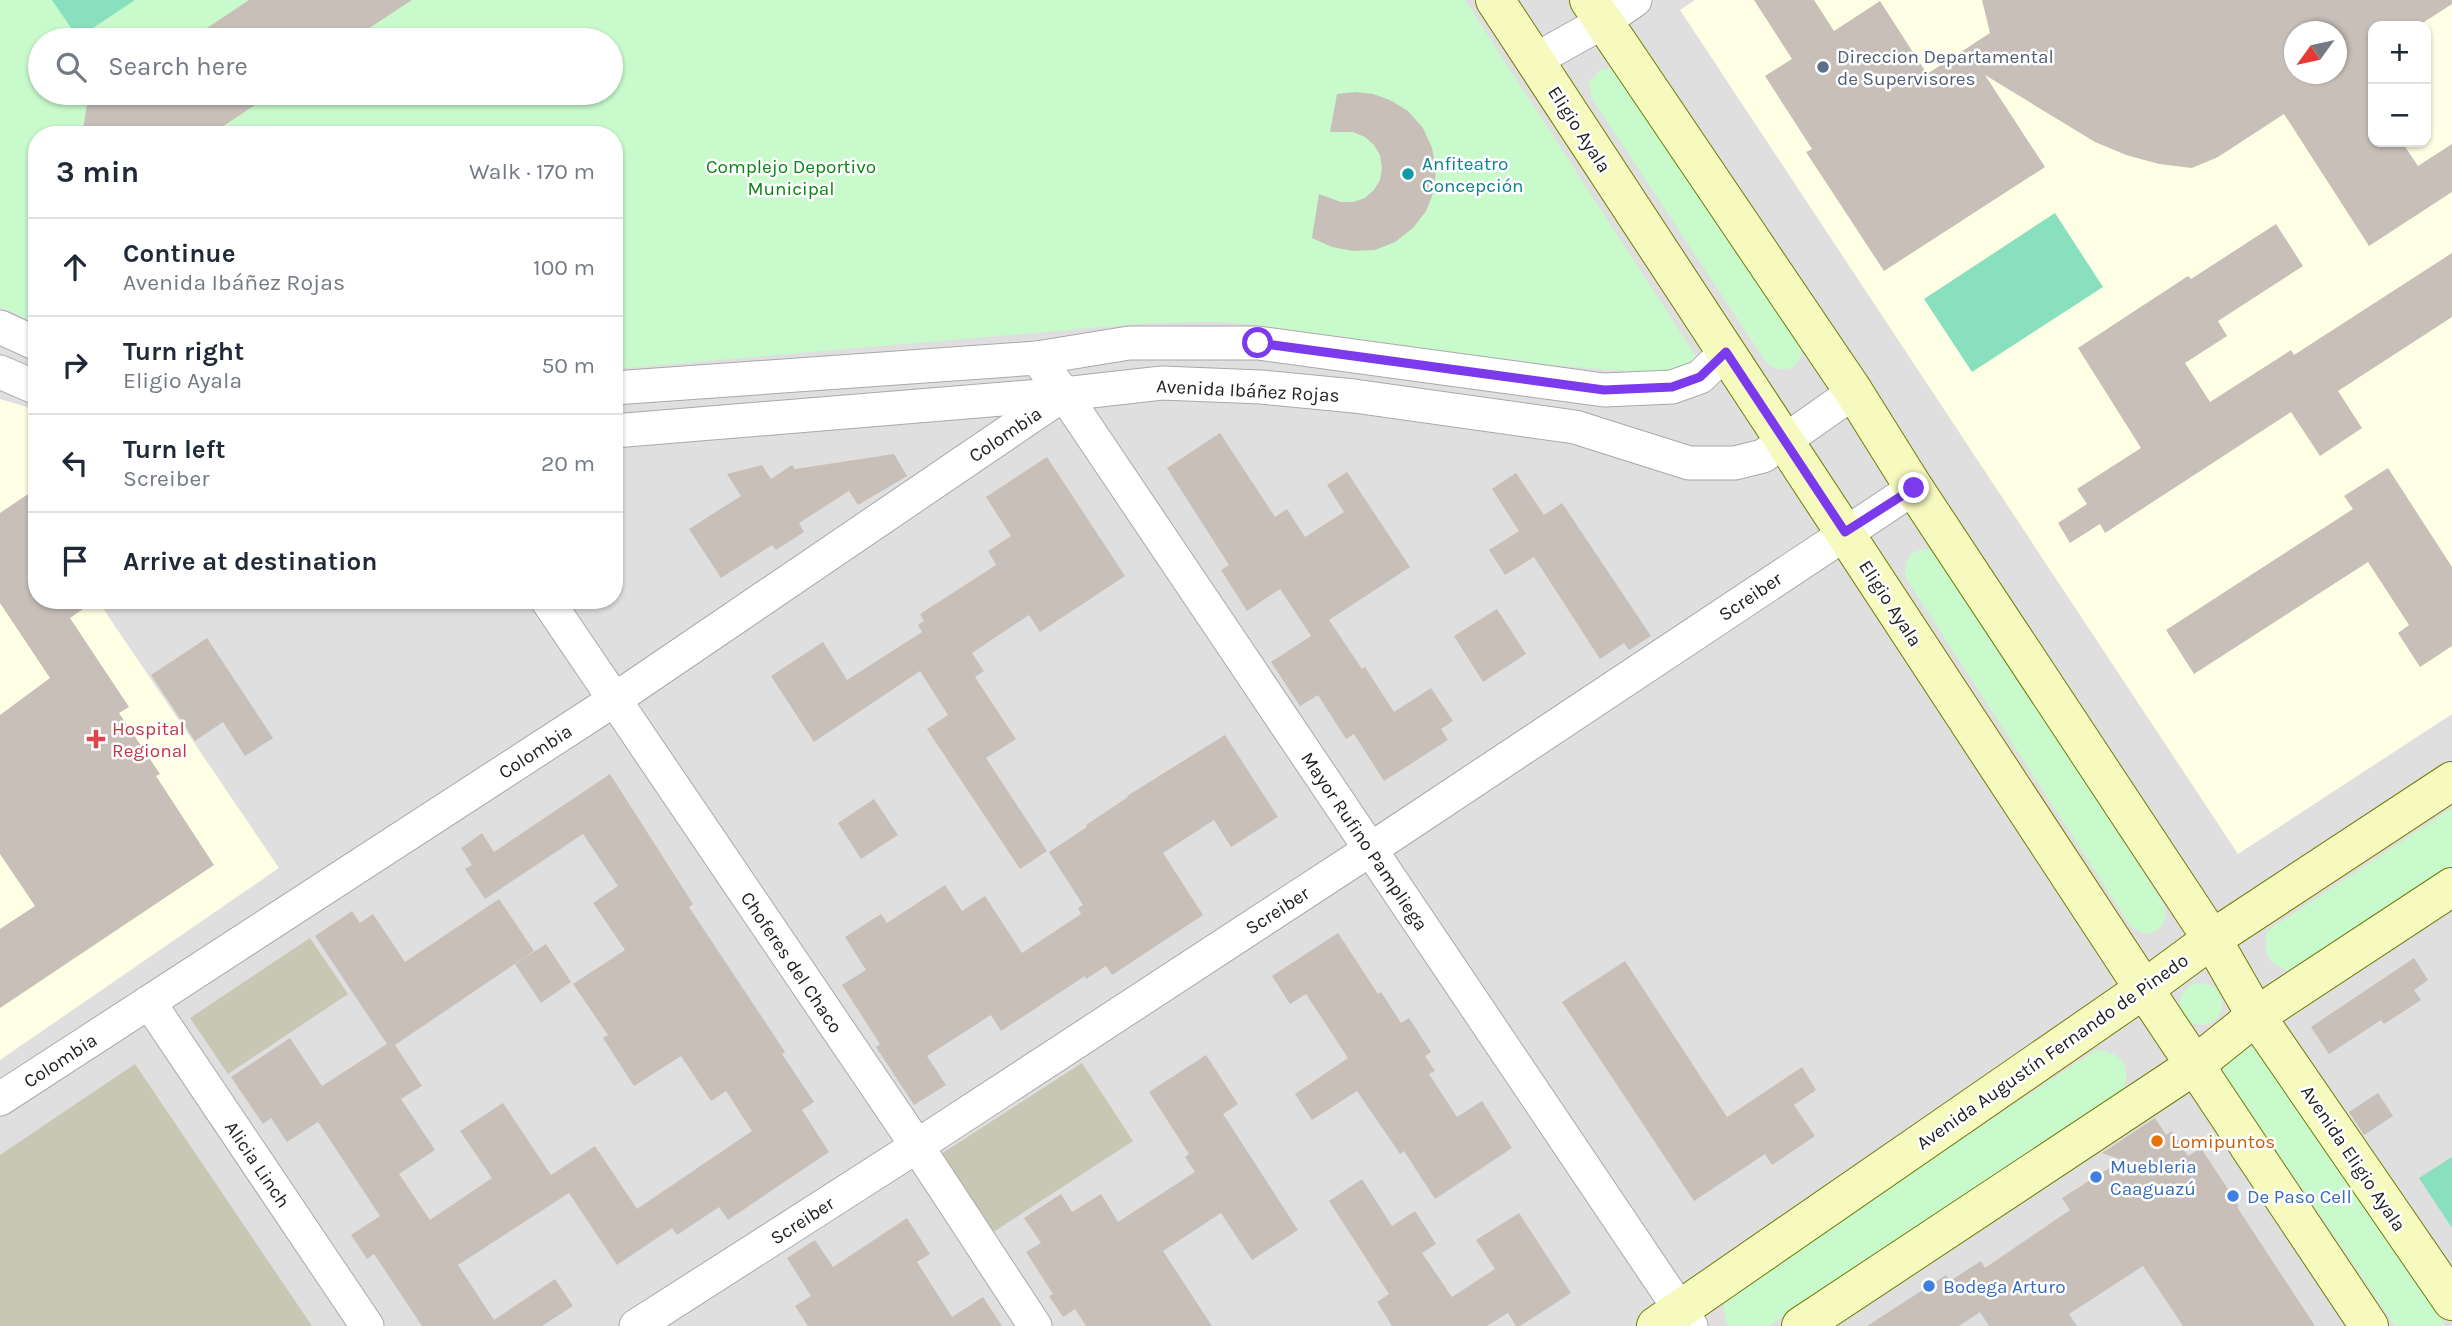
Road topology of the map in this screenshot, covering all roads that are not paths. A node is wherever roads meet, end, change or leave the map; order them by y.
1 (1495, 0) edge
2 (1636, 0) edge
3 (1596, 11) edge
4 (1535, 60) junction
5 (0, 327) edge
6 (28, 340) edge
7 (1726, 352) junction
8 (1037, 358) junction
9 (0, 372) edge
10 (28, 384) edge
11 (623, 387) edge
12 (1854, 391) junction
13 (1064, 394) junction
14 (623, 430) edge
15 (1784, 440) junction
16 (1914, 488) junction
17 (1845, 532) junction
18 (553, 609) edge
19 (614, 700) junction
20 (2452, 781) edge
21 (1371, 849) junction
22 (2452, 887) edge
23 (2212, 939) junction
24 (2144, 989) junction
25 (149, 1002) junction
26 (2256, 1016) junction
27 (2195, 1065) junction
28 (0, 1099) edge
29 (917, 1146) junction
30 (2452, 1301) edge
31 (1676, 1321) edge
32 (367, 1326) edge
33 (636, 1326) edge
34 (1035, 1326) edge
35 (1801, 1326) edge
36 (2370, 1326) edge

1 - 4 street, Eligio Ayala
2 - 3 street
3 - 4 street
3 - 12 street
4 - 7 street, Eligio Ayala
5 - 6 street
7 - 8 street
7 - 15 street, Eligio Ayala
8 - 11 street
8 - 13 street, Mayor Rufino Pampliega
9 - 10 street
12 - 15 street, Avenida Ibáñez Rojas
12 - 16 street
13 - 14 street, Avenida Ibáñez Rojas
13 - 15 street, Avenida Ibáñez Rojas
13 - 19 street, Colombia
13 - 21 street, Mayor Rufino Pampliega
15 - 17 street, Eligio Ayala
16 - 17 street, Screiber
16 - 23 street
17 - 21 street, Screiber
17 - 24 street, Eligio Ayala
18 - 19 street, Choferes del Chaco
19 - 25 street, Colombia
19 - 29 street, Choferes del Chaco
20 - 23 street, Avenida Augustín Fernando de Pinedo
21 - 29 street, Screiber
21 - 31 street, Mayor Rufino Pampliega
22 - 26 street
23 - 24 street, Avenida Augustín Fernando de Pinedo
23 - 26 street
24 - 27 street, Eligio Ayala
24 - 31 street, Avenida Augustín Fernando de Pinedo
25 - 28 street, Colombia
25 - 32 street, Alicia Linch
26 - 27 street
26 - 30 street, Avenida Eligio Ayala
27 - 35 street
27 - 36 street
29 - 33 street, Screiber
29 - 34 street, Choferes del Chaco

